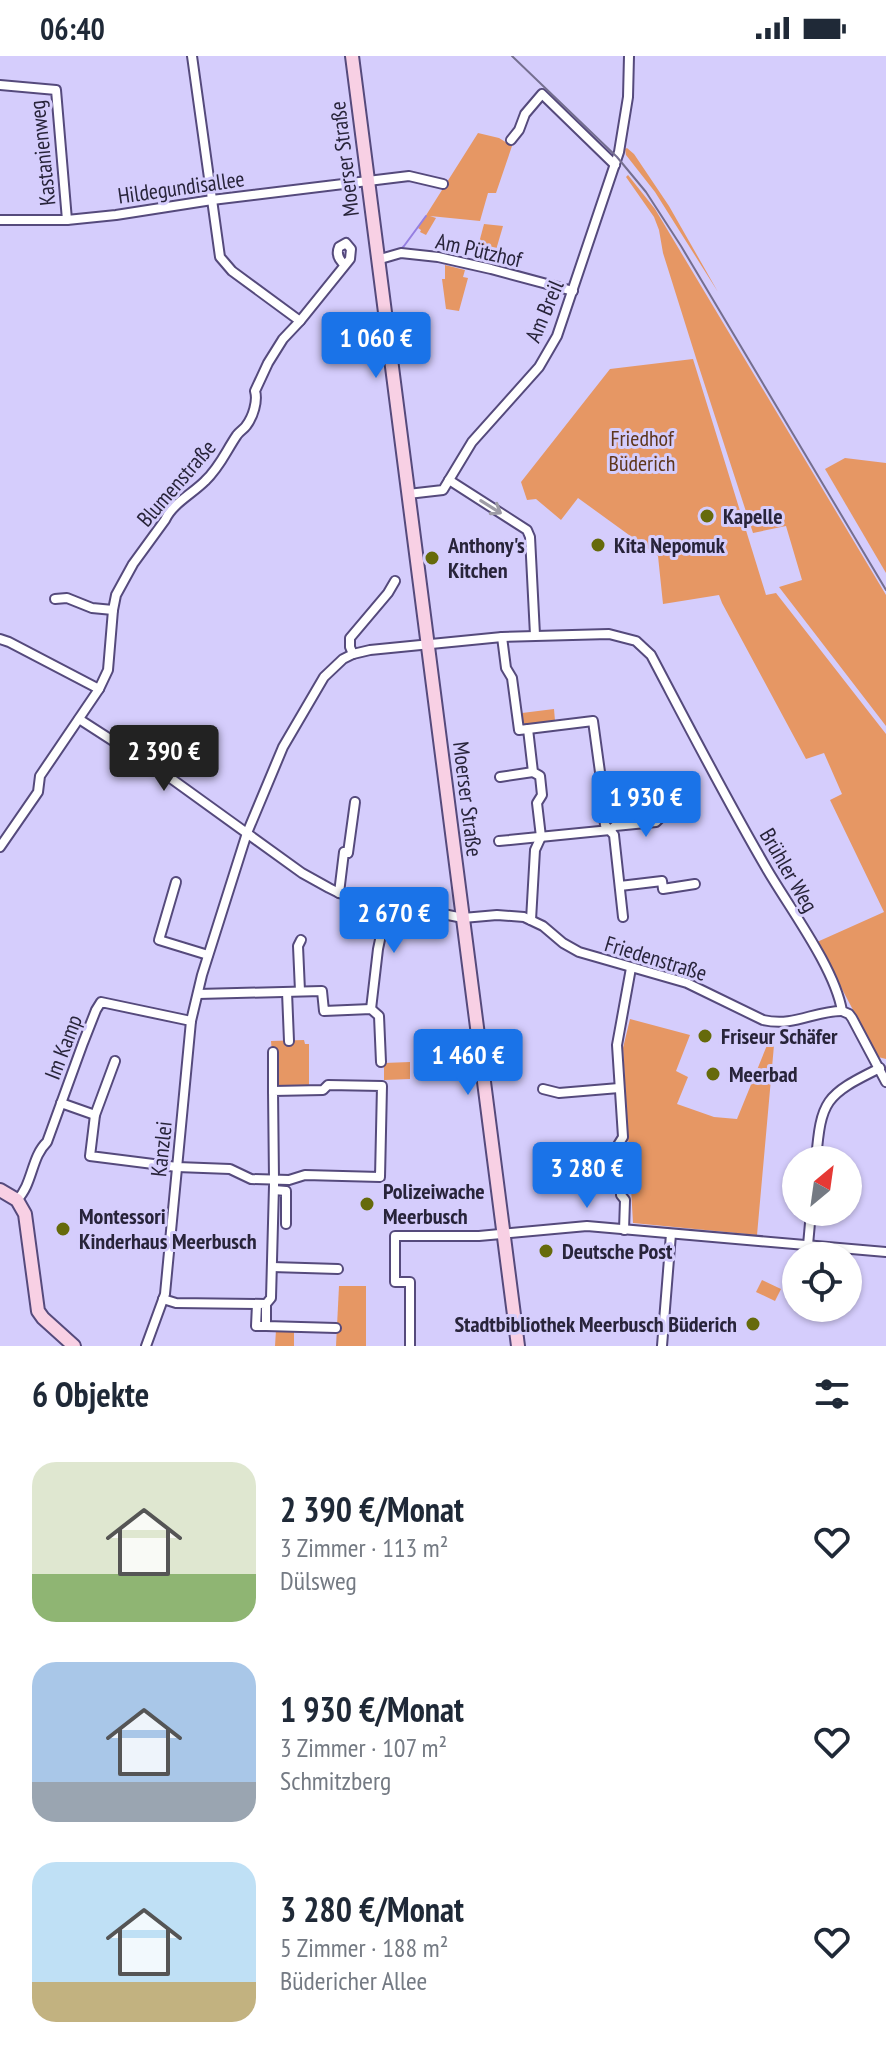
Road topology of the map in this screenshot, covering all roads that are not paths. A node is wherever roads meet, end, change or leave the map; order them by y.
1 (192, 56) edge
2 (352, 56) edge
3 (629, 56) edge
4 (0, 85) edge
5 (511, 140) dead end
6 (615, 165) junction
7 (367, 182) junction
8 (443, 184) dead end
9 (212, 200) junction
10 (0, 220) edge
11 (67, 220) junction
12 (377, 260) junction
13 (345, 265) dead end
14 (573, 291) junction
15 (300, 321) junction
16 (449, 480) junction
17 (408, 494) junction
18 (395, 581) dead end
19 (55, 599) dead end
20 (113, 610) junction
21 (535, 635) junction
22 (502, 637) junction
23 (0, 639) edge
24 (427, 644) junction
25 (353, 654) junction
26 (99, 689) junction
27 (79, 719) junction
28 (528, 729) junction
29 (533, 772) junction
30 (500, 777) dead end
31 (651, 788) dead end
32 (603, 794) junction
33 (355, 802) dead end
34 (660, 818) dead end
35 (610, 830) junction
36 (247, 833) junction
37 (541, 837) junction
38 (528, 838) junction
39 (499, 841) dead end
40 (0, 847) edge
41 (535, 850) junction
42 (176, 882) dead end
43 (695, 884) dead end
44 (620, 886) junction
45 (339, 893) junction
46 (388, 902) junction
47 (623, 917) dead end
48 (463, 918) junction
49 (531, 920) junction
50 (301, 940) dead end
51 (208, 955) junction
52 (631, 968) junction
53 (300, 991) junction
54 (287, 992) junction
55 (198, 994) junction
56 (371, 1009) junction
57 (842, 1011) junction
58 (191, 1021) junction
59 (289, 1041) dead end
60 (273, 1052) dead end
61 (115, 1061) dead end
62 (381, 1062) dead end
63 (881, 1064) edge
64 (886, 1082) edge
65 (619, 1088) junction
66 (543, 1089) dead end
67 (273, 1091) junction
68 (61, 1103) junction
69 (95, 1115) junction
70 (818, 1146) edge
71 (177, 1167) junction
72 (274, 1179) junction
73 (0, 1190) edge
74 (274, 1190) junction
75 (17, 1200) junction
76 (286, 1224) dead end
77 (624, 1230) junction
78 (503, 1234) junction
79 (671, 1234) junction
80 (782, 1243) edge
81 (862, 1250) edge
82 (886, 1252) edge
83 (272, 1267) junction
84 (338, 1269) dead end
85 (163, 1299) junction
86 (262, 1304) junction
87 (336, 1328) dead end
88 (74, 1346) edge
89 (146, 1346) edge
90 (410, 1346) edge
91 (518, 1346) edge
92 (662, 1346) edge

1 - 9 street
2 - 7 main road, Moerser Straße
3 - 6 street, Am Breil
4 - 11 street, Kastanienweg
5 - 6 street
6 - 14 street, Am Breil
7 - 8 street, Hildegundisallee
7 - 9 street, Hildegundisallee
7 - 12 main road, Moerser Straße
9 - 11 street, Hildegundisallee
9 - 15 street
10 - 11 street, Hildegundisallee
12 - 14 street, Am Pützhof
12 - 17 main road, Moerser Straße
13 - 15 street, Blumenstraße
14 - 16 street, Am Breil
15 - 20 street, Blumenstraße
16 - 17 street, Am Breil
16 -> 21 street
17 - 24 main road, Moerser Straße
18 - 25 street
19 - 20 street
20 - 26 street, Blumenstraße
21 - 22 street, Brühler Weg
21 - 57 street, Brühler Weg
22 - 24 street, Brühler Weg
22 - 28 street
23 - 26 street
24 - 25 street
24 - 48 main road, Moerser Straße
25 - 36 street, Kanzlei
26 - 27 street, Blumenstraße
27 - 36 street
27 - 40 street, Blumenstraße
28 - 29 street
28 - 32 street
29 - 30 street
29 - 37 street
31 - 32 street
32 - 35 street
33 - 45 street
34 - 35 street
35 - 37 street
35 - 44 street
36 - 45 street
36 - 51 street, Kanzlei
37 - 38 street
37 - 41 street
38 - 39 street
38 - 41 street
41 - 49 street
42 - 51 street
43 - 44 street
44 - 47 street
45 - 46 street
46 - 48 street
46 - 56 street
48 - 49 street
48 - 78 main road, Moerser Straße
49 - 52 street, Friedenstraße
50 - 53 street
51 - 55 street, Kanzlei
52 - 57 street, Friedenstraße
52 - 65 street
53 - 54 street
53 - 56 street
54 - 55 street
54 - 59 street
55 - 58 street, Kanzlei
56 - 62 street
57 - 63 street, Brühler Weg
58 - 68 street, Im Kamp
58 - 71 street, Kanzlei
60 - 67 street
61 - 69 street
63 - 64 street, Brühler Weg
63 - 70 street
65 - 66 street
65 - 77 street
67 - 72 street
67 - 72 street
68 - 69 street, Im Kamp
68 - 75 street, Im Kamp
69 - 71 street
71 - 72 street
71 - 85 street, Kanzlei
72 - 74 street
73 - 75 main road
74 - 76 street
74 - 83 street
75 - 88 main road
77 - 78 street
77 - 79 street
78 - 90 street
78 - 91 main road, Moerser Straße
79 - 80 street
79 - 92 street
81 - 82 street
83 - 84 street
83 - 86 street
85 - 86 street
85 - 89 street, Kanzlei
86 - 87 street

